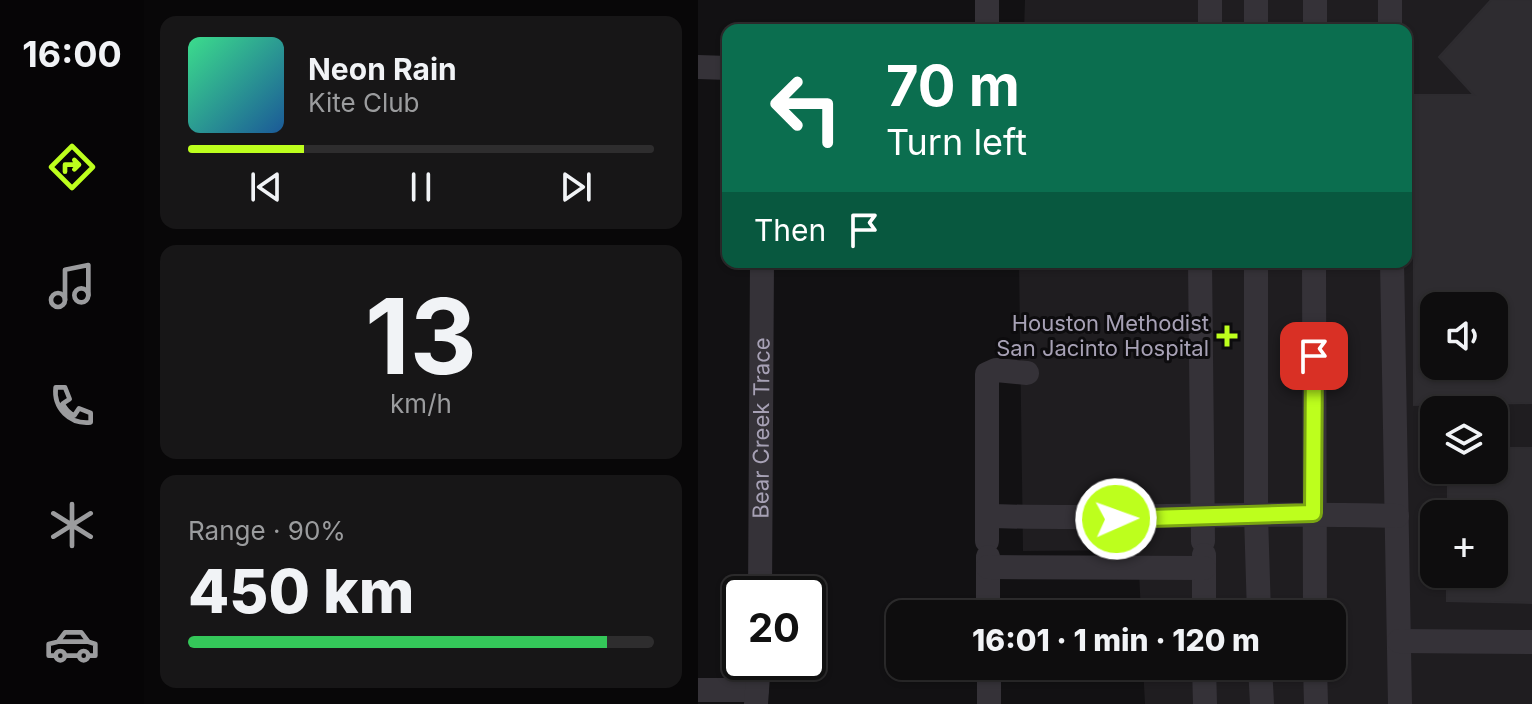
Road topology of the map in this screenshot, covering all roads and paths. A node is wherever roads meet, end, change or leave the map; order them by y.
1 (987, 0) edge
2 (1210, 0) edge
3 (1256, 0) edge
4 (1315, 0) edge
5 (1390, 0) edge
6 (987, 24) edge
7 (1210, 24) edge
8 (1256, 24) edge
9 (1315, 24) edge
10 (1390, 24) edge
11 (698, 67) edge
12 (722, 68) edge
13 (762, 268) edge
14 (1200, 268) edge
15 (1256, 268) edge
16 (1314, 268) edge
17 (1392, 268) edge
18 (1027, 373) dead end
19 (1313, 513) junction
20 (1203, 515) junction
21 (1256, 515) junction
22 (987, 516) junction
23 (1397, 516) junction
24 (988, 555) junction
25 (1203, 555) junction
26 (760, 576) edge
27 (988, 600) edge
28 (1204, 600) edge
29 (1259, 600) edge
30 (1315, 600) edge
31 (1399, 641) junction
32 (1532, 642) edge
33 (989, 680) edge
34 (1204, 680) edge
35 (1261, 680) edge
36 (1315, 680) edge
37 (698, 690) edge
38 (756, 697) edge
39 (989, 704) edge
40 (1205, 704) edge
41 (1262, 704) edge
42 (1316, 704) edge
43 (1400, 704) edge

1 - 6 street
2 - 7 street
3 - 8 street
4 - 9 street
5 - 10 street
11 - 12 street
13 - 26 street, Bear Creek Trace
14 - 20 street
15 - 21 street
16 - 19 street
17 - 23 street
18 - 22 street
19 - 21 street
19 - 23 street
19 - 30 street
20 - 21 street
20 - 22 street
20 - 25 street
21 - 29 street
22 - 24 street
23 - 31 street
24 - 25 street
24 - 27 street
25 - 28 street
31 - 32 street
31 - 43 street
33 - 39 street
34 - 40 street
35 - 41 street
36 - 42 street
37 - 38 street

